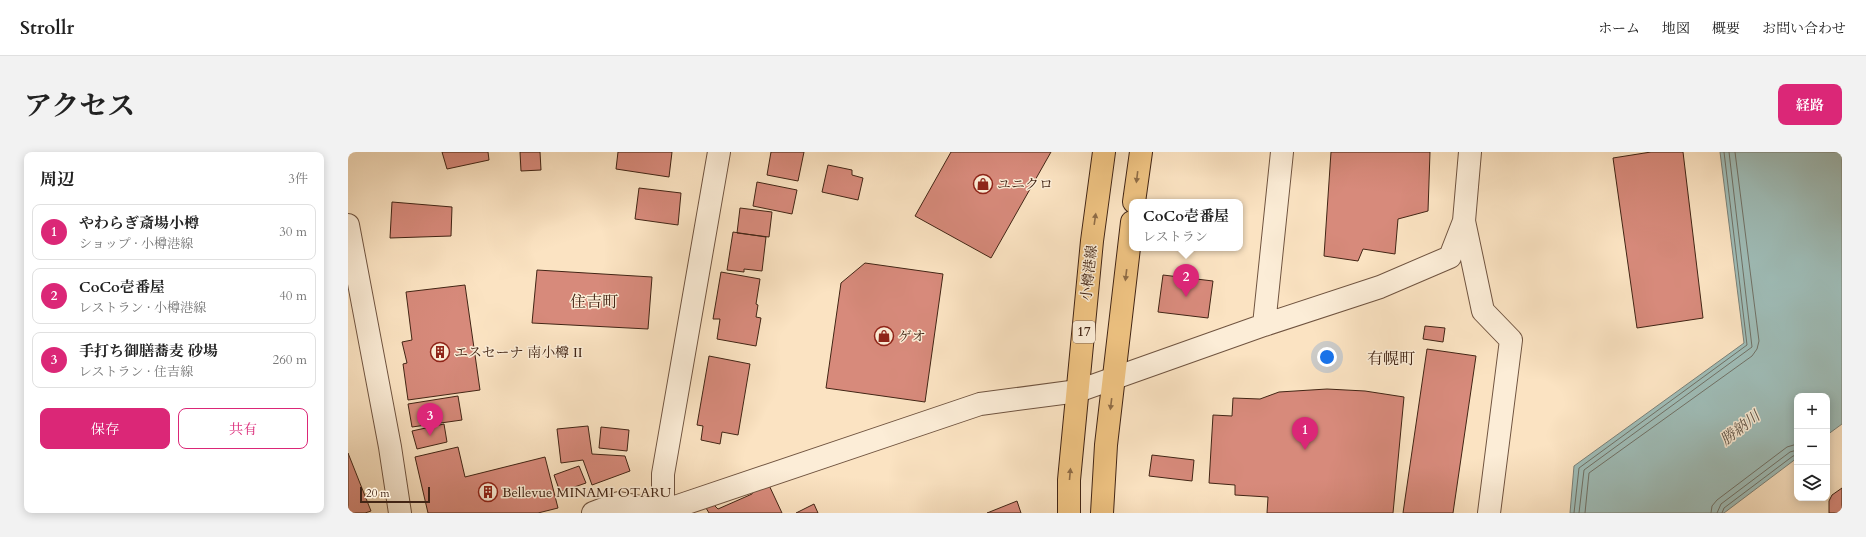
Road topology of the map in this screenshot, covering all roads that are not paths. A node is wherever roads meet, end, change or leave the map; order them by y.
1 (719, 152) edge
2 (1104, 152) edge
3 (1141, 152) edge
4 (1282, 152) edge
5 (1470, 152) edge
6 (1134, 199) edge
7 (1464, 221) junction
8 (348, 225) edge
9 (1129, 248) edge
10 (1264, 325) junction
11 (1114, 378) junction
12 (1078, 391) junction
13 (663, 512) edge
14 (400, 513) edge
15 (593, 513) edge
16 (1069, 513) edge
17 (1102, 513) edge
18 (1490, 513) edge

1 - 13 street
12 -> 2 main road, 小樽港線 / 17
3 -> 6 main road
4 - 10 street
5 - 7 street
7 - 10 street
7 - 18 street
8 - 14 street
9 -> 11 main road
10 - 11 street
11 - 12 street
11 -> 17 main road
12 - 13 street
16 -> 12 main road, 小樽港線 / 17
13 - 15 street

